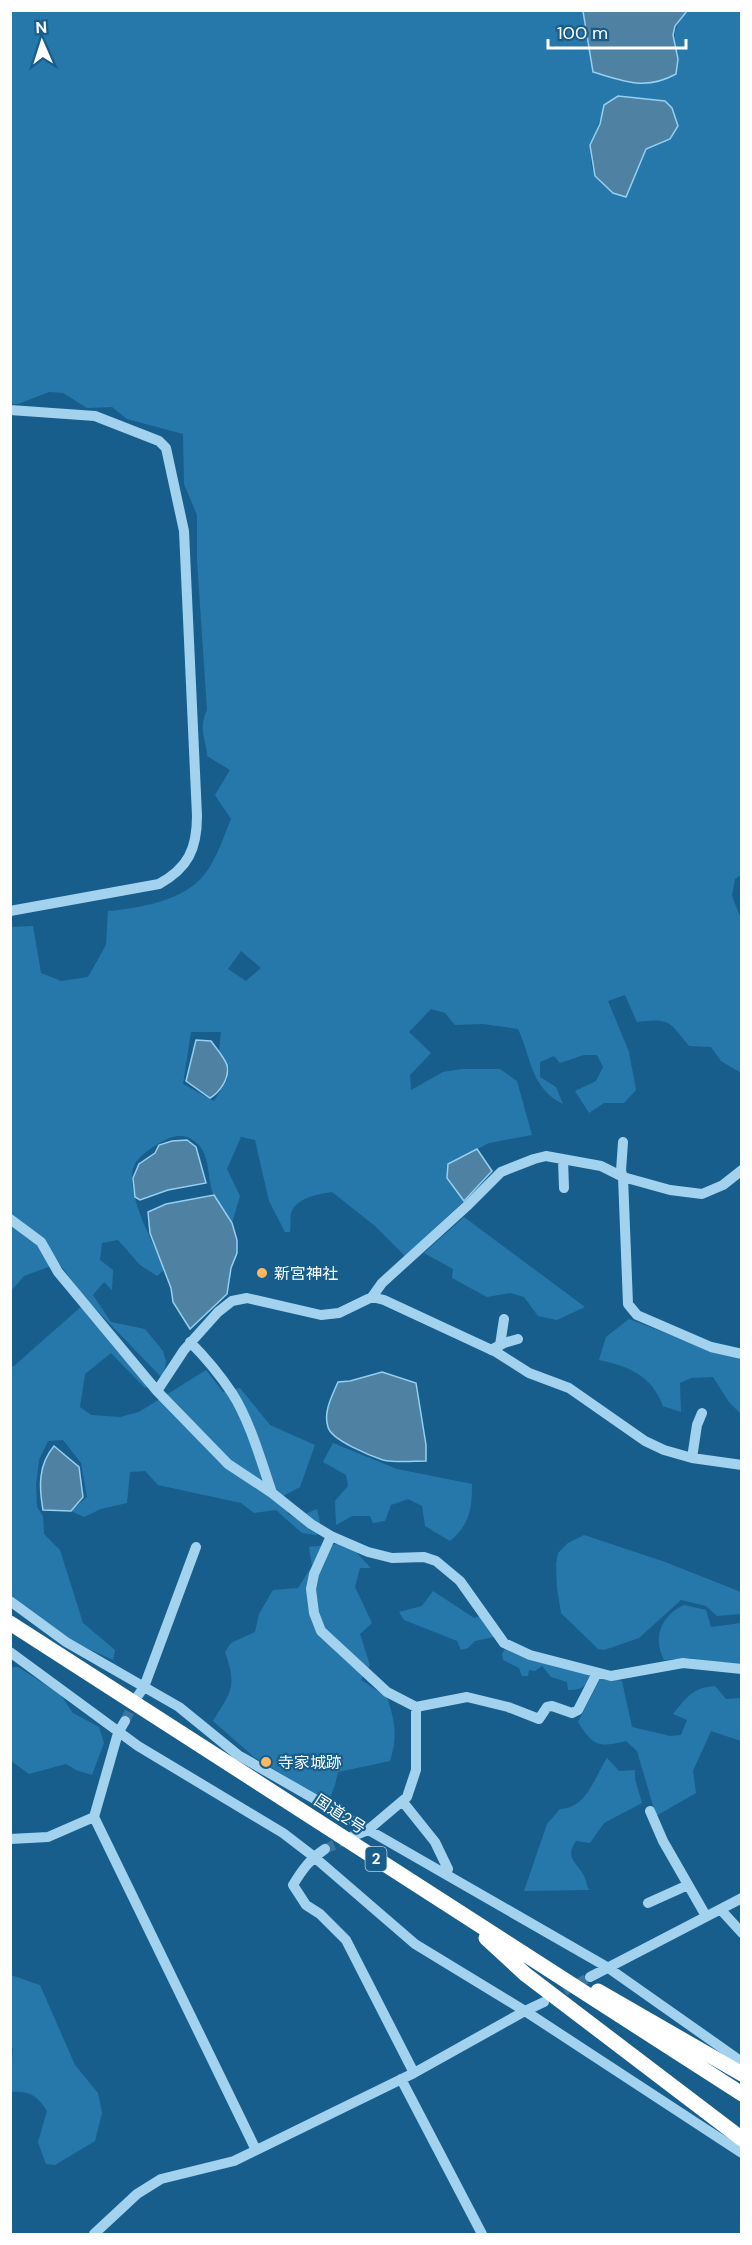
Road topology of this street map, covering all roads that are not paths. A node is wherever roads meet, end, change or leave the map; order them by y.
1 (10, 410) edge
2 (10, 910) edge
3 (623, 1142) dead end
4 (562, 1159) junction
5 (741, 1170) edge
6 (624, 1177) junction
7 (564, 1188) dead end
8 (10, 1220) edge
9 (372, 1297) junction
10 (504, 1318) dead end
11 (518, 1340) dead end
12 (190, 1342) junction
13 (496, 1348) junction
14 (741, 1354) edge
15 (157, 1391) junction
16 (702, 1413) dead end
17 (692, 1458) junction
18 (741, 1465) edge
19 (272, 1493) junction
20 (331, 1536) junction
21 (196, 1547) dead end
22 (10, 1601) edge
23 (10, 1623) edge
24 (10, 1652) edge
25 (741, 1670) edge
26 (597, 1673) junction
27 (144, 1687) junction
28 (137, 1697) tunnel mouth
29 (416, 1707) junction
30 (125, 1721) tunnel mouth
31 (118, 1733) junction
32 (403, 1803) junction
33 (650, 1811) dead end
34 (94, 1817) junction
35 (368, 1830) junction
36 (353, 1836) tunnel mouth
37 (10, 1839) edge
38 (325, 1849) tunnel mouth
39 (313, 1856) junction
40 (446, 1874) junction
41 (688, 1885) junction
42 (741, 1898) edge
43 (648, 1903) dead end
44 (721, 1910) junction
45 (457, 1911) junction
46 (706, 1916) junction
47 (741, 1933) edge
48 (607, 1966) junction
49 (590, 1977) tunnel mouth
50 (544, 2002) tunnel mouth
51 (525, 2011) junction
52 (741, 2062) edge
53 (414, 2073) junction
54 (741, 2074) edge
55 (401, 2079) junction
56 (741, 2094) edge
57 (741, 2139) edge
58 (256, 2150) junction
59 (741, 2153) edge
60 (94, 2235) edge
61 (482, 2235) edge

1 - 2 street
3 - 6 street
4 - 6 street
4 - 7 street
4 - 9 street
5 - 6 street
6 - 14 street
8 - 15 street
9 - 12 street
9 - 13 street
10 - 13 street
11 - 13 street
12 - 15 street
12 - 19 street
13 - 17 street
15 - 19 street
16 - 17 street
17 - 18 street
19 - 20 street
20 - 26 street
20 - 29 street
21 - 27 street
22 - 27 street
23 - 45 highway, 国道2号 / 2
24 - 31 street
25 - 26 street
26 - 29 street
27 - 28 street
27 - 35 street
29 - 32 street
30 - 31 street
31 - 34 street
31 - 39 street
32 - 35 street
32 - 40 street
33 - 41 street
34 - 37 street
34 - 58 street
35 - 36 street
35 - 40 street
38 - 39 street
39 - 51 street
39 - 53 street
40 - 48 street
41 - 43 street
41 - 46 street
42 - 44 street
44 - 46 street
44 - 47 street
45 - 54 highway
45 - 56 highway, 国道2号 / 2
45 - 57 highway
46 - 48 street
48 - 49 street
48 - 52 street
50 - 51 street
51 - 53 street
51 - 59 street
53 - 55 street
55 - 58 street
55 - 61 street
58 - 60 street

